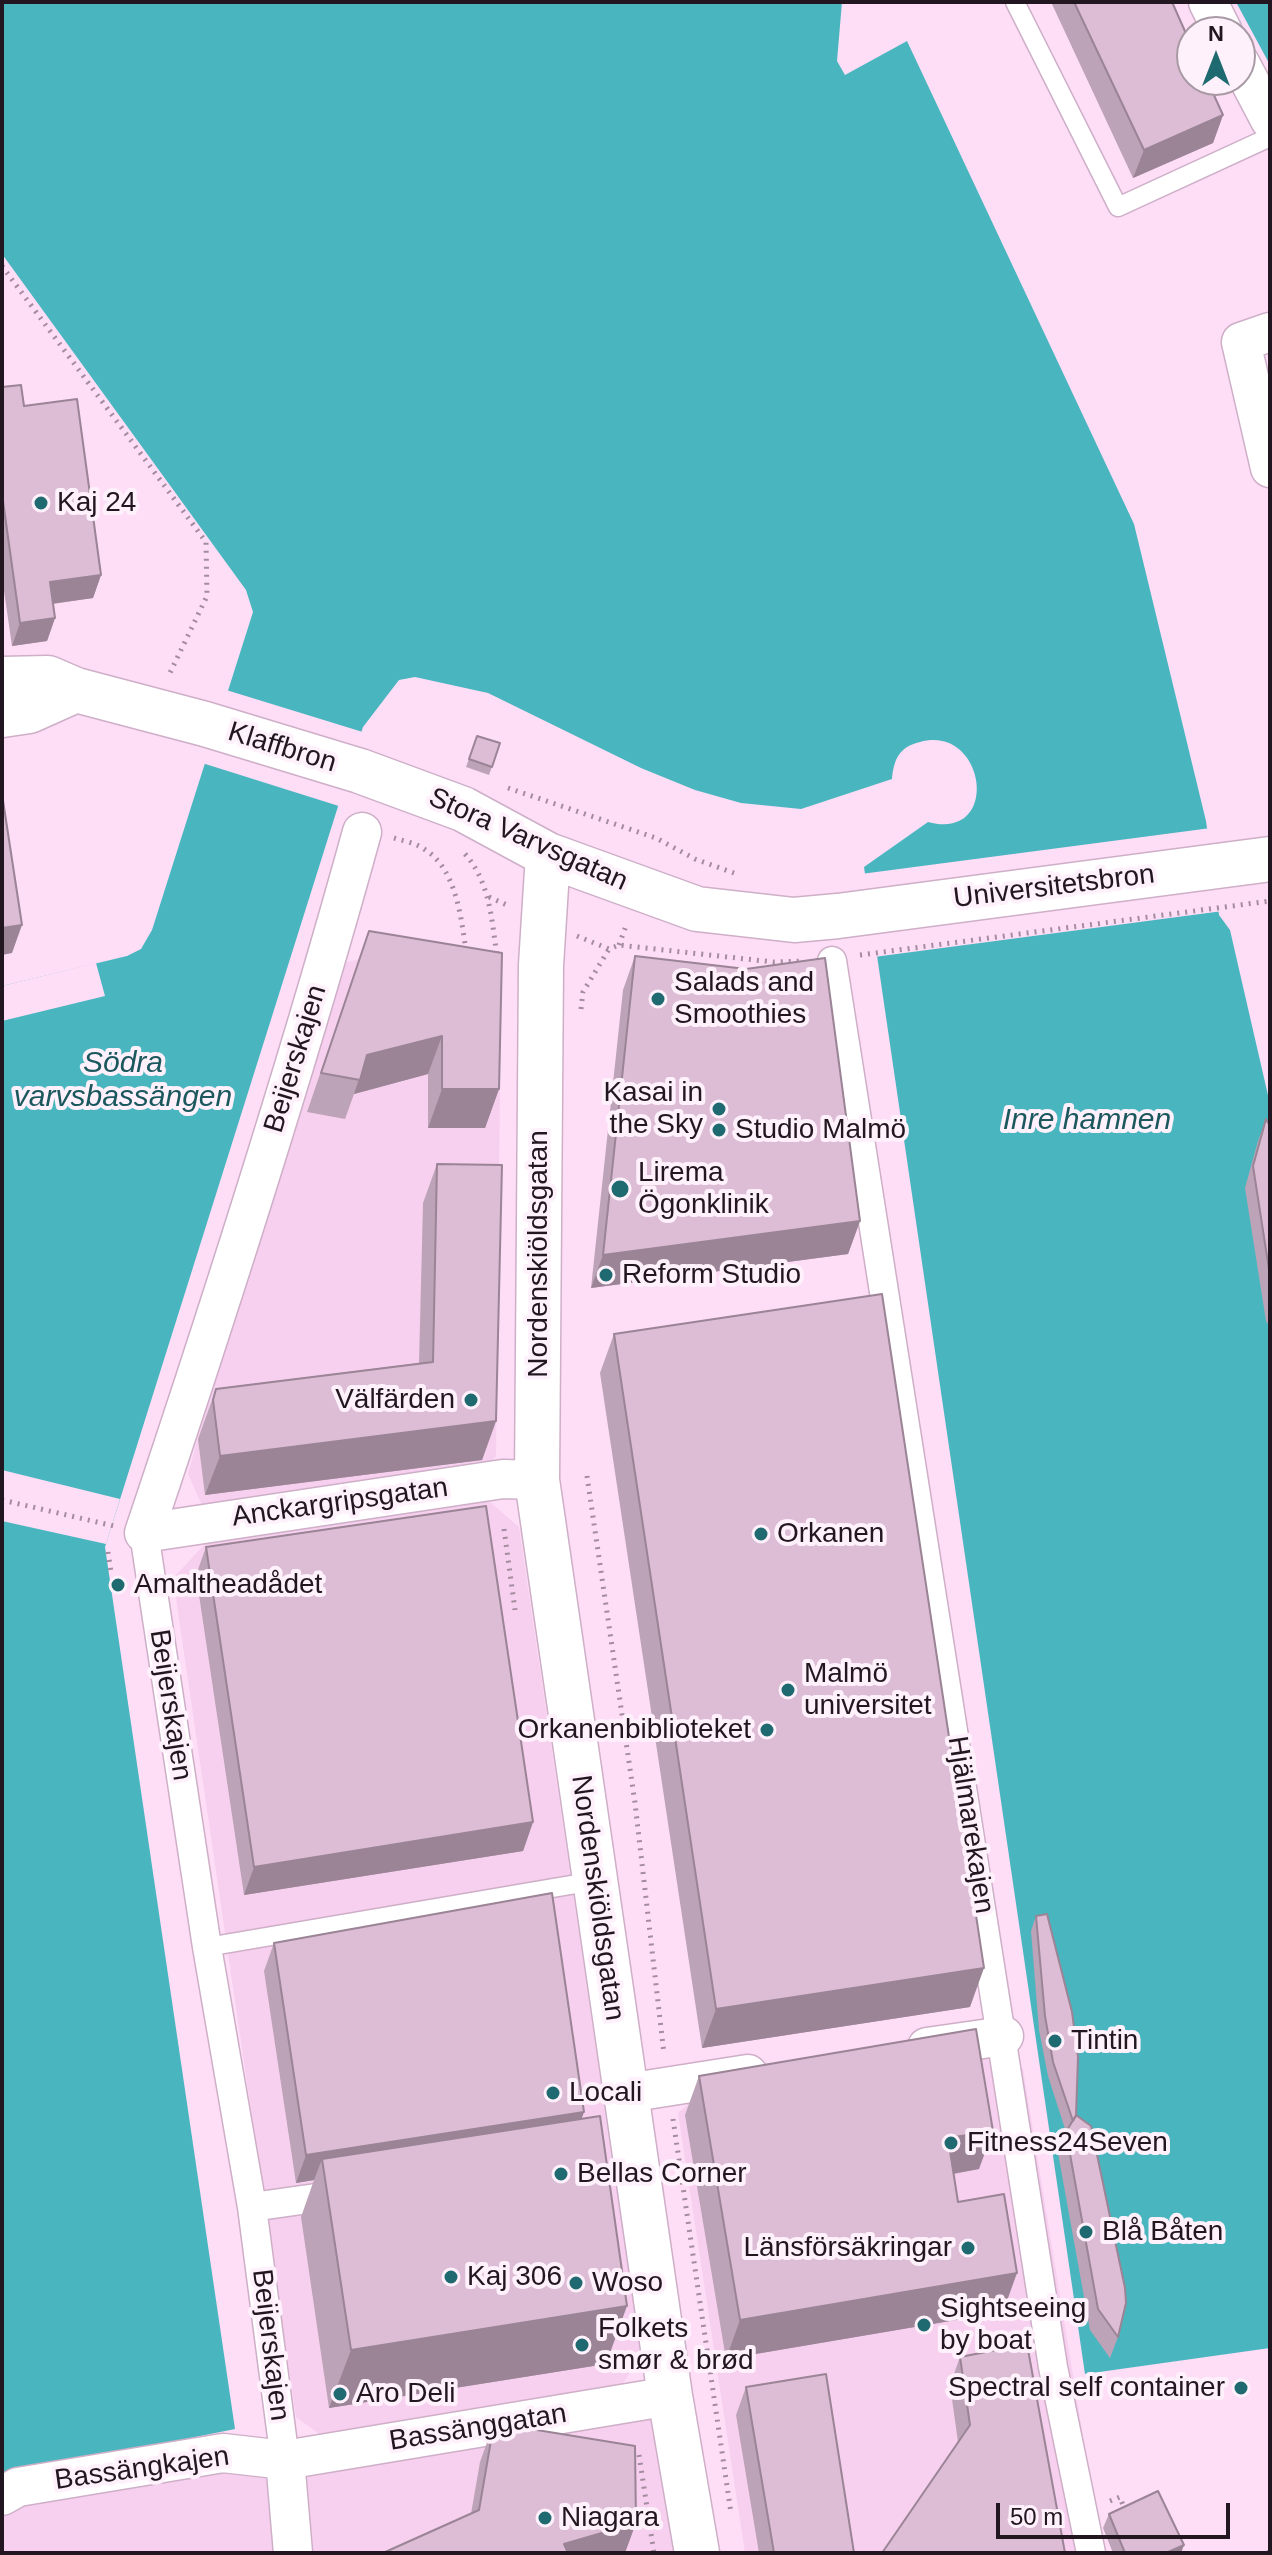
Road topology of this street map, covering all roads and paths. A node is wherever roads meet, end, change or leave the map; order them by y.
1 (1015, 2) edge
2 (1256, 93) edge
3 (1270, 120) edge
4 (1270, 137) edge
5 (2, 266) edge
6 (1270, 332) edge
7 (1270, 468) edge
8 (2, 679) edge
9 (167, 680) dead end
10 (76, 690) junction
11 (2, 715) edge
12 (360, 771) joint
13 (362, 832) joint
14 (656, 838) dead end
15 (427, 840) dead end
16 (423, 848) junction
17 (460, 848) dead end
18 (548, 855) junction
19 (1270, 859) edge
20 (743, 876) dead end
21 (1228, 885) junction
22 (1270, 901) edge
23 (854, 928) junction
24 (619, 945) dead end
25 (609, 949) dead end
26 (832, 961) joint
27 (468, 965) edge
28 (499, 967) edge
29 (580, 1019) dead end
30 (587, 1476) dead end
31 (537, 1480) junction
32 (2, 1500) edge
33 (144, 1533) junction
34 (108, 1552) dead end
35 (111, 1572) dead end
36 (594, 1881) junction
37 (207, 1947) junction
38 (1004, 2036) junction
39 (897, 2052) edge
40 (790, 2068) edge
41 (647, 2090) junction
42 (375, 2189) edge
43 (252, 2207) junction
44 (670, 2396) junction
45 (285, 2460) junction
46 (2, 2496) edge
47 (733, 2522) dead end
48 (293, 2553) edge
49 (697, 2553) edge
50 (1091, 2553) edge

1 - 4 lane
2 - 3 street
5 - 9 path
6 - 7 street
8 - 10 street
10 - 11 street
10 - 12 street, Klaffbron
12 - 18 street, Stora Varvsgatan
13 - 16 path
13 - 33 street, Beijerskajen
14 - 20 path
15 - 16 path
16 - 27 path
17 - 28 path
18 - 23 street, Stora Varvsgatan
18 - 31 street, Nordenskiöldsgatan
19 - 21 street, Universitetsbron
21 - 22 path
21 - 23 street, Universitetsbron
21 - 23 path
24 - 26 path
25 - 29 path
26 - 38 street, Hjälmarekajen
30 - 41 path
31 - 33 street, Anckargripsgatan
31 - 36 street, Nordenskiöldsgatan
32 - 33 path
33 - 37 street, Beijerskajen
34 - 35 path
36 - 37 lane
36 - 41 street, Nordenskiöldsgatan
37 - 43 street, Beijerskajen
38 - 39 street
38 - 50 street, Hjälmarekajen
40 - 41 street
41 - 44 street, Nordenskiöldsgatan
41 - 47 path
42 - 43 street
43 - 45 street, Beijerskajen
44 - 45 street, Bassänggatan
44 - 49 street, Nordenskiöldsgatan
45 - 46 street, Bassängkajen
45 - 48 street

